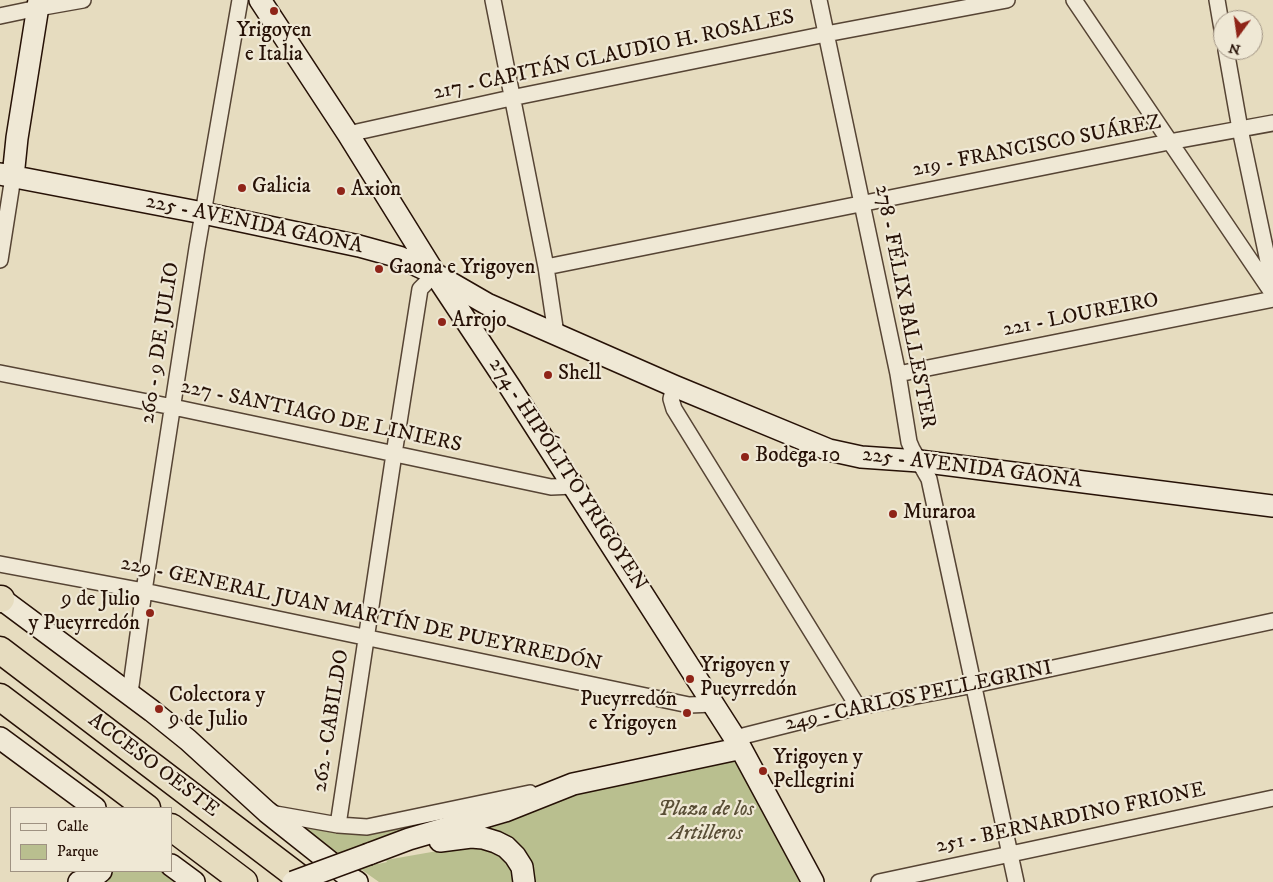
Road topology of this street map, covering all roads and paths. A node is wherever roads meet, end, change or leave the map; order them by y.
1 (83, 0) edge
2 (240, 0) edge
3 (260, 0) edge
4 (493, 0) edge
5 (819, 0) edge
6 (1007, 0) edge
7 (1074, 0) edge
8 (38, 4) edge
9 (0, 16) edge
10 (826, 34) junction
11 (1228, 60) edge
12 (511, 98) junction
13 (1273, 124) edge
14 (1240, 130) junction
15 (348, 134) junction
16 (1169, 142) junction
17 (6, 175) edge
18 (862, 204) junction
19 (203, 213) junction
20 (0, 260) edge
21 (546, 267) junction
22 (435, 274) junction
23 (1273, 285) edge
24 (1273, 294) edge
25 (1273, 298) edge
26 (556, 334) junction
27 (0, 373) edge
28 (898, 374) junction
29 (674, 386) junction
30 (172, 407) junction
31 (394, 454) junction
32 (919, 461) junction
33 (574, 486) junction
34 (1273, 506) edge
35 (0, 564) edge
36 (144, 591) junction
37 (0, 599) edge
38 (1273, 621) edge
39 (366, 637) junction
40 (0, 650) edge
41 (974, 685) junction
42 (130, 694) junction
43 (0, 697) edge
44 (714, 704) junction
45 (858, 707) junction
46 (0, 738) edge
47 (738, 743) junction
48 (0, 751) edge
49 (23, 756) junction
50 (573, 784) junction
51 (1273, 798) edge
52 (94, 807) edge
53 (146, 807) edge
54 (267, 812) junction
55 (338, 825) junction
56 (172, 828) edge
57 (371, 853) junction
58 (1011, 854) junction
59 (172, 866) edge
60 (100, 872) edge
61 (79, 882) edge
62 (194, 882) edge
63 (244, 882) edge
64 (293, 882) edge
65 (305, 882) edge
66 (357, 882) edge
67 (524, 882) edge
68 (813, 882) edge
69 (879, 882) edge
70 (1016, 882) edge

1 - 8 street
2 - 19 street, 260 - 9 DE JULIO
3 - 15 street, 274 - HIPÓLITO YRIGOYEN
4 - 12 street
5 - 10 street, 278 - FÉLIX BALLESTER
6 - 10 street, 217 - CAPITÁN CLAUDIO H. ROSALES
7 - 16 street
8 - 9 street
8 - 17 street
10 - 12 street, 217 - CAPITÁN CLAUDIO H. ROSALES
10 - 18 street, 278 - FÉLIX BALLESTER
11 - 14 street
12 - 15 street, 217 - CAPITÁN CLAUDIO H. ROSALES
12 - 21 street
13 - 14 street, 219 - FRANCISCO SUÁREZ
14 - 16 street, 219 - FRANCISCO SUÁREZ
14 - 23 street
15 - 22 street, 274 - HIPÓLITO YRIGOYEN
16 - 18 street, 219 - FRANCISCO SUÁREZ
16 - 24 street
17 - 19 street, 225 - AVENIDA GAONA
17 - 20 street
18 - 21 street, 219 - FRANCISCO SUÁREZ
18 - 28 street, 278 - FÉLIX BALLESTER
19 - 22 street, 225 - AVENIDA GAONA
19 - 30 street, 260 - 9 DE JULIO
21 - 26 street
22 - 26 street, 225 - AVENIDA GAONA
22 - 31 street, 262 - CABILDO
22 - 33 street, 274 - HIPÓLITO YRIGOYEN
25 - 28 street, 221 - LOUREIRO
26 - 29 street, 225 - AVENIDA GAONA
27 - 30 street, 227 - SANTIAGO DE LINIERS
28 - 32 street, 278 - FÉLIX BALLESTER
29 - 32 street, 225 - AVENIDA GAONA
29 - 45 street
30 - 31 street, 227 - SANTIAGO DE LINIERS
30 - 36 street, 260 - 9 DE JULIO
31 - 33 street, 227 - SANTIAGO DE LINIERS
31 - 39 street, 262 - CABILDO
32 - 34 street, 225 - AVENIDA GAONA
32 - 41 street, 278 - FÉLIX BALLESTER
33 - 44 street, 274 - HIPÓLITO YRIGOYEN
35 - 36 street, 229 - GENERAL JUAN MARTÍN DE PUEYRREDÓN
36 - 39 street, 229 - GENERAL JUAN MARTÍN DE PUEYRREDÓN
36 - 42 street, 260 - 9 DE JULIO
37 - 42 street
38 - 41 street, 249 - CARLOS PELLEGRINI
39 - 44 street, 229 - GENERAL JUAN MARTÍN DE PUEYRREDÓN
39 - 55 street, 262 - CABILDO
40 - 65 highway, ACCESO OESTE
41 - 45 street, 249 - CARLOS PELLEGRINI
41 - 58 street, 278 - FÉLIX BALLESTER
42 - 54 street
43 - 53 highway, ACCESO OESTE
44 - 47 street, 274 - HIPÓLITO YRIGOYEN
45 - 47 street, 249 - CARLOS PELLEGRINI
46 - 49 street
47 - 50 street, 249 - CARLOS PELLEGRINI
47 - 68 street, 274 - HIPÓLITO YRIGOYEN
48 - 49 street
49 - 52 street
50 - 55 street, 249 - CARLOS PELLEGRINI
50 - 57 street, 249 - CARLOS PELLEGRINI
51 - 58 street, 251 - BERNARDINO FRIONE
54 - 55 street, 249 - CARLOS PELLEGRINI
54 - 66 street
56 - 63 highway, ACCESO OESTE
57 - 64 street, 249 - CARLOS PELLEGRINI, bridge
57 - 67 street
58 - 69 street, 251 - BERNARDINO FRIONE
58 - 70 street, 278 - FÉLIX BALLESTER
59 - 62 street
60 - 61 street

